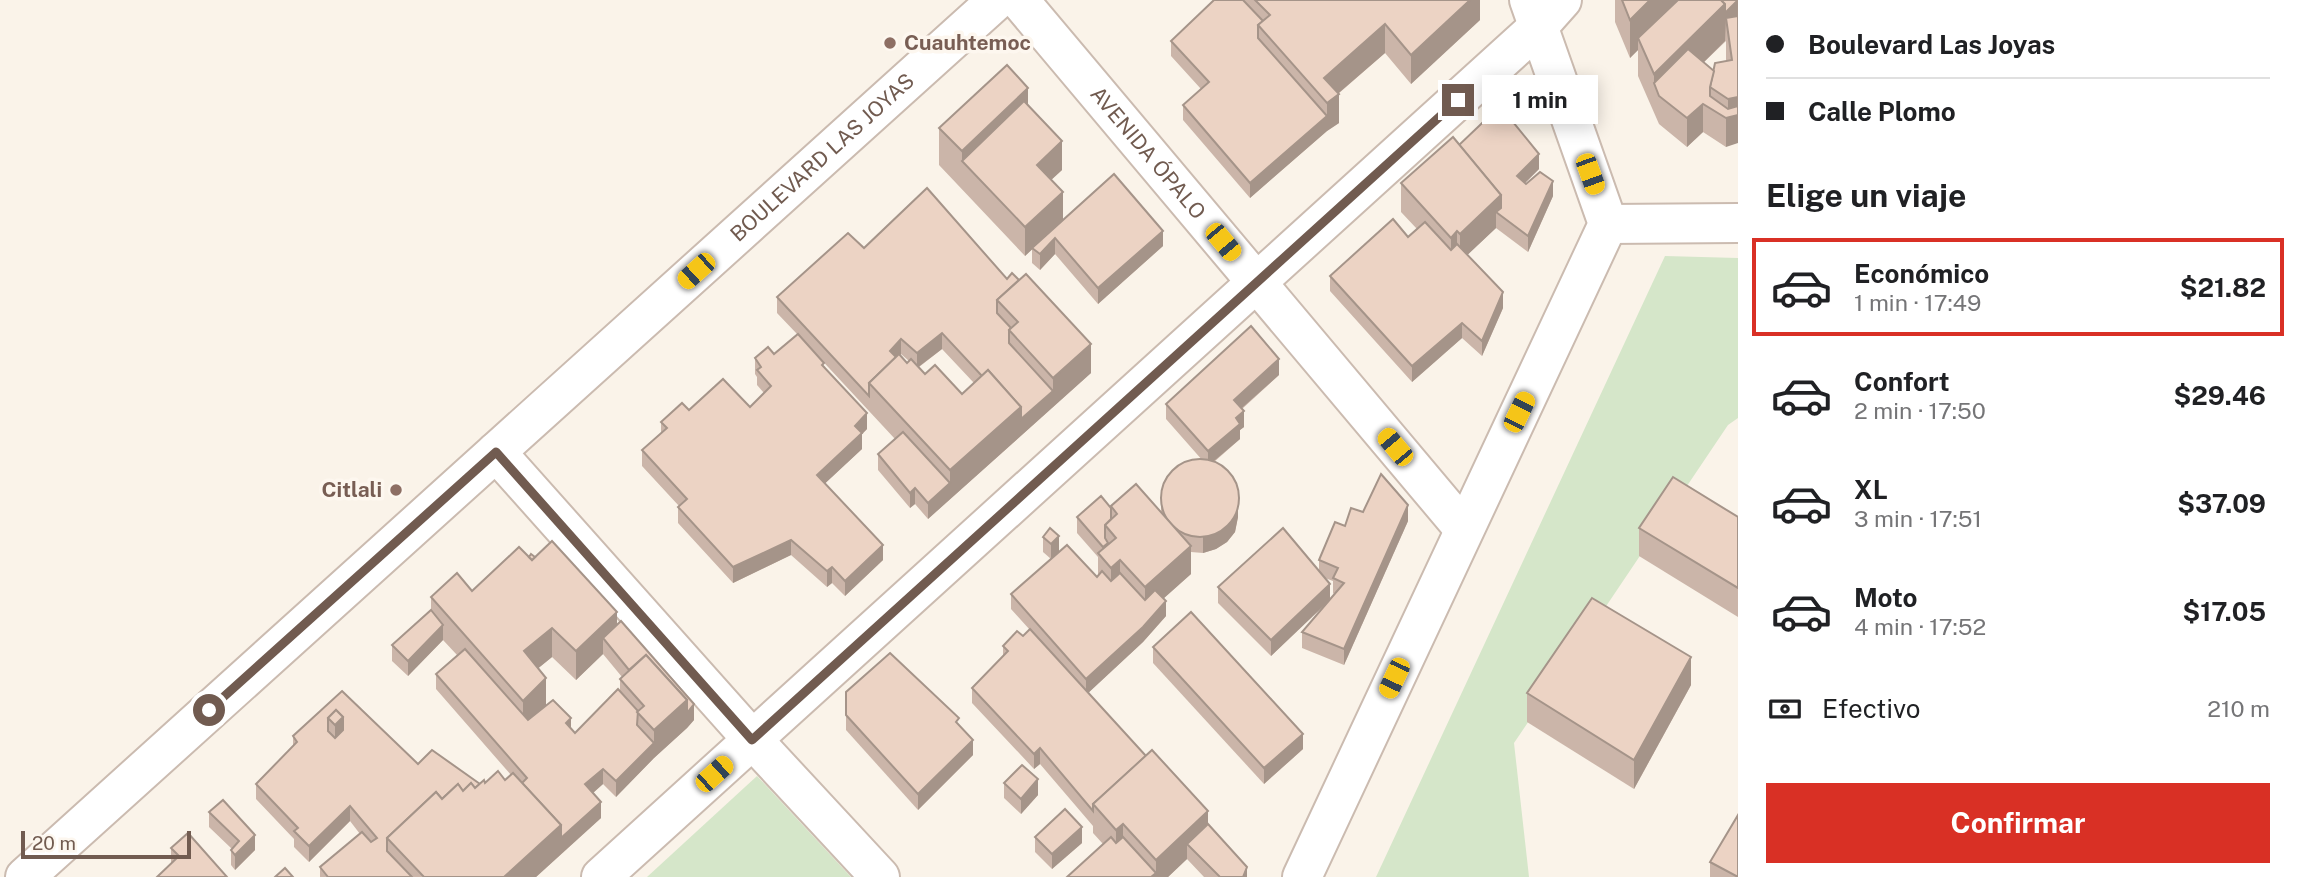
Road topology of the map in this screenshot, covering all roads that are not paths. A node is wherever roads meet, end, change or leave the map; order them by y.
1 (997, 0) edge
2 (1019, 0) edge
3 (1543, 9) edge
4 (1738, 223) edge
5 (1608, 224) junction
6 (1257, 282) junction
7 (496, 452) junction
8 (1464, 529) junction
9 (752, 740) junction
10 (0, 872) edge
11 (4, 877) edge
12 (25, 877) edge
13 (601, 877) edge
14 (880, 877) edge
15 (1302, 877) edge

1 - 7 street, BOULEVARD LAS JOYAS
2 - 6 street, AVENIDA ÓPALO
3 - 5 street
3 - 6 street
4 - 5 street
5 - 8 street
6 - 8 street, AVENIDA ÓPALO
6 - 9 street
7 - 9 street
7 - 12 street, BOULEVARD LAS JOYAS
8 - 15 street
9 - 13 street
9 - 14 street
10 - 11 street

